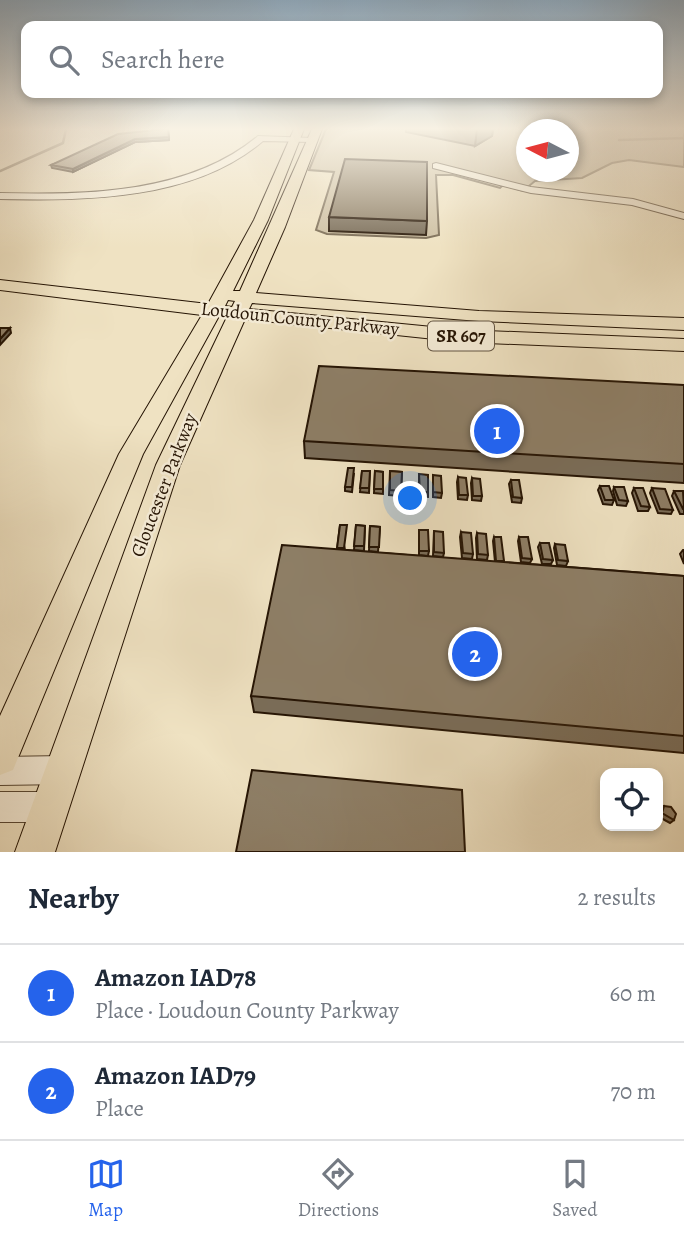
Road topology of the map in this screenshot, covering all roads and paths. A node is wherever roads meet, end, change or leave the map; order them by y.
1 (210, 169) edge
2 (282, 169) edge
3 (298, 169) edge
4 (448, 169) edge
5 (0, 196) edge
6 (684, 216) edge
7 (0, 271) edge
8 (0, 285) edge
9 (230, 304) junction
10 (684, 324) edge
11 (684, 345) edge
12 (0, 757) edge
13 (64, 769) junction
14 (0, 771) edge
15 (0, 807) edge
16 (51, 807) junction
17 (35, 852) edge

1 - 5 street
2 - 9 main road, Gloucester Parkway
3 - 9 main road, Gloucester Parkway
4 - 6 street
7 - 9 main road, Loudoun County Parkway / SR 607
8 - 9 main road, Loudoun County Parkway / SR 607
9 - 10 main road, Loudoun County Parkway / SR 607
9 - 11 main road, Loudoun County Parkway / SR 607
9 - 12 main road, Gloucester Parkway
9 - 13 main road, Gloucester Parkway
13 - 14 street
13 - 16 main road, Gloucester Parkway
15 - 16 street
16 - 17 main road, Gloucester Parkway

